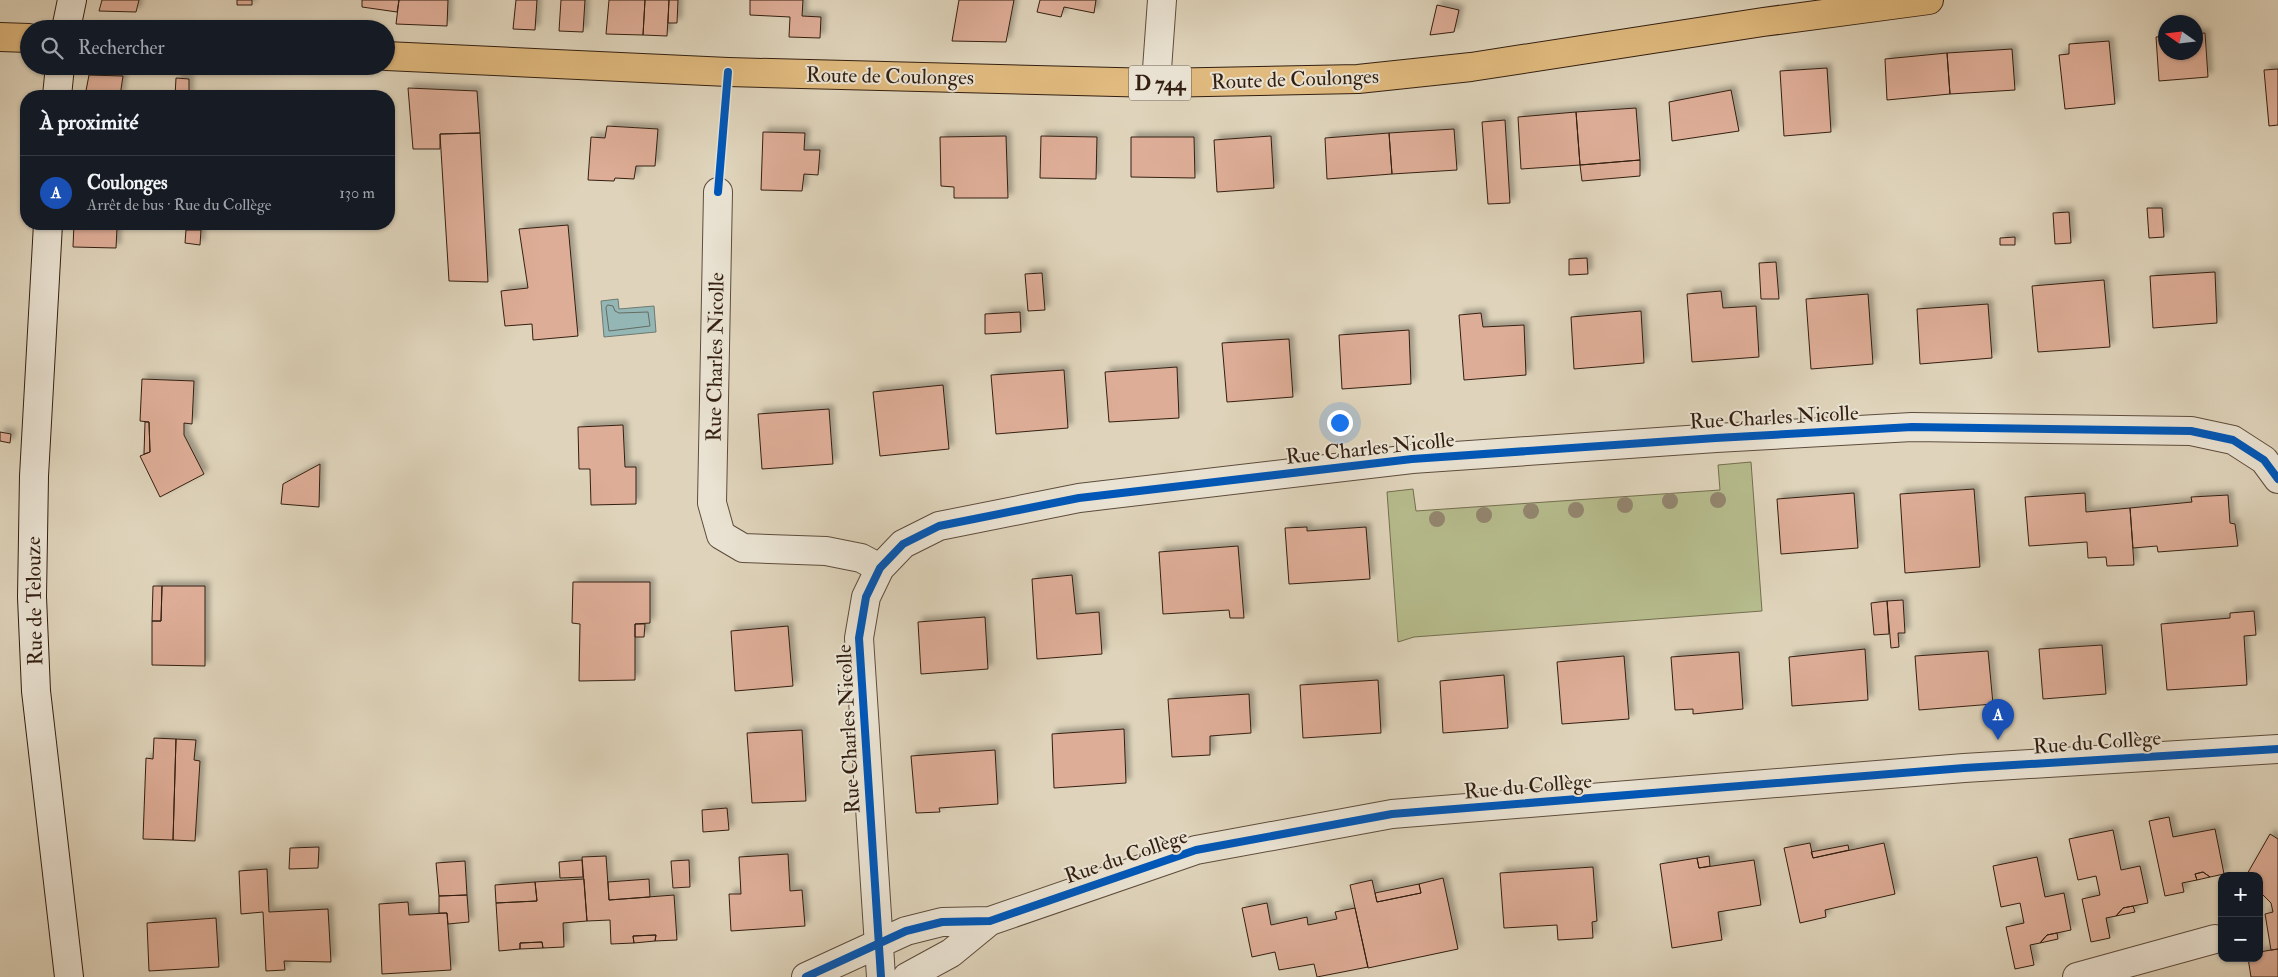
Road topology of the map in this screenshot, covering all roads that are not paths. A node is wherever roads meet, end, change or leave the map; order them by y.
1 (72, 0) edge
2 (1162, 0) edge
3 (1929, 0) edge
4 (68, 20) edge
5 (0, 37) edge
6 (20, 38) edge
7 (395, 56) edge
8 (59, 75) edge
9 (1156, 83) junction
10 (58, 90) edge
11 (718, 192) dead end
12 (48, 230) edge
13 (2278, 479) edge
14 (880, 568) junction
15 (2278, 749) edge
16 (990, 920) junction
17 (2215, 939) dead end
18 (878, 943) junction
19 (69, 977) edge
20 (806, 977) edge
21 (881, 977) edge
22 (907, 977) edge
23 (2077, 977) edge

1 - 4 street
2 - 9 street
3 - 9 main road, Route de Coulonges / D 744
5 - 6 main road
7 - 9 main road, Route de Coulonges / D 744
8 - 10 street
11 - 14 street, Rue Charles Nicolle
12 - 19 street, Rue de Telouze
13 - 14 street, Rue Charles Nicolle
14 - 18 street, Rue Charles Nicolle
15 - 16 street, Rue du Collège
16 - 18 street, Rue du Collège
16 - 22 street, Rue du Collège
17 - 23 street
18 - 20 street, Rue du Collège
18 - 21 street, Rue Charles Nicolle

